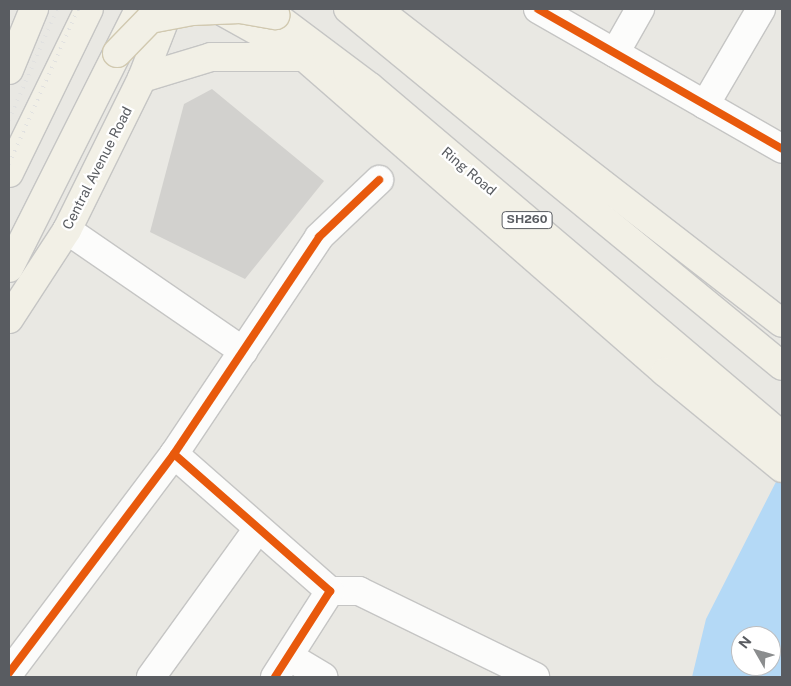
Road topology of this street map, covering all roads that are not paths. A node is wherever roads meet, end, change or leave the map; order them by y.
1 (34, 9) edge
2 (89, 9) edge
3 (139, 9) edge
4 (169, 9) edge
5 (218, 9) edge
6 (348, 9) edge
7 (377, 9) edge
8 (538, 9) edge
9 (640, 9) edge
10 (761, 9) edge
11 (270, 12) edge
12 (116, 53) junction
13 (616, 54) junction
14 (304, 57) junction
15 (9, 70) edge
16 (142, 78) junction
17 (705, 105) junction
18 (782, 149) edge
19 (9, 172) edge
20 (379, 180) dead end
21 (67, 230) junction
22 (9, 268) edge
23 (9, 320) edge
24 (782, 323) edge
25 (243, 351) junction
26 (782, 366) edge
27 (782, 436) edge
28 (174, 454) junction
29 (782, 468) edge
30 (257, 530) junction
31 (330, 592) junction
32 (283, 667) edge
33 (9, 674) edge
34 (151, 677) edge
35 (322, 677) edge
36 (535, 677) edge

1 - 15 main road
2 - 19 main road
3 - 12 main road
4 - 16 main road, Central Avenue Road
5 - 14 main road, Ring Road
6 - 26 main road
7 - 24 main road
8 - 13 street
9 - 13 street
10 - 17 street
11 - 12 main road, bridge
11 - 27 main road, Ring Road / SH260
12 - 22 main road
13 - 17 street
14 - 16 main road
14 - 29 main road, Ring Road / SH260
16 - 21 main road, Central Avenue Road
17 - 18 street
20 - 25 street
21 - 23 main road, Central Avenue Road
21 - 25 street
25 - 28 street
28 - 30 street
28 - 33 street
30 - 31 street
30 - 34 street
31 - 32 street
31 - 36 street
32 - 35 street

